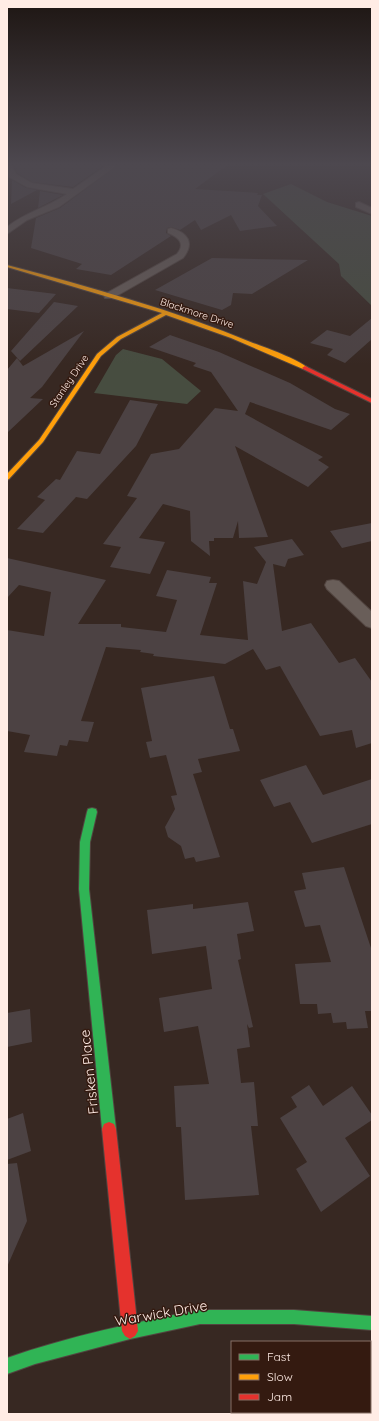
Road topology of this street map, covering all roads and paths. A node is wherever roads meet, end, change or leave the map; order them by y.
1 (174, 232) edge
2 (7, 266) edge
3 (109, 296) junction
4 (164, 314) junction
5 (372, 401) edge
6 (7, 478) edge
7 (333, 585) dead end
8 (372, 622) edge
9 (92, 812) dead end
10 (372, 1323) edge
11 (130, 1331) junction
12 (7, 1366) edge

1 - 3 street
2 - 3 street, Blackmore Drive
3 - 4 street, Blackmore Drive
4 - 5 street, Blackmore Drive
4 - 6 street, Stanley Drive
7 - 8 street
9 - 11 street, Frisken Place
10 - 11 street, Warwick Drive
11 - 12 street, Warwick Drive

